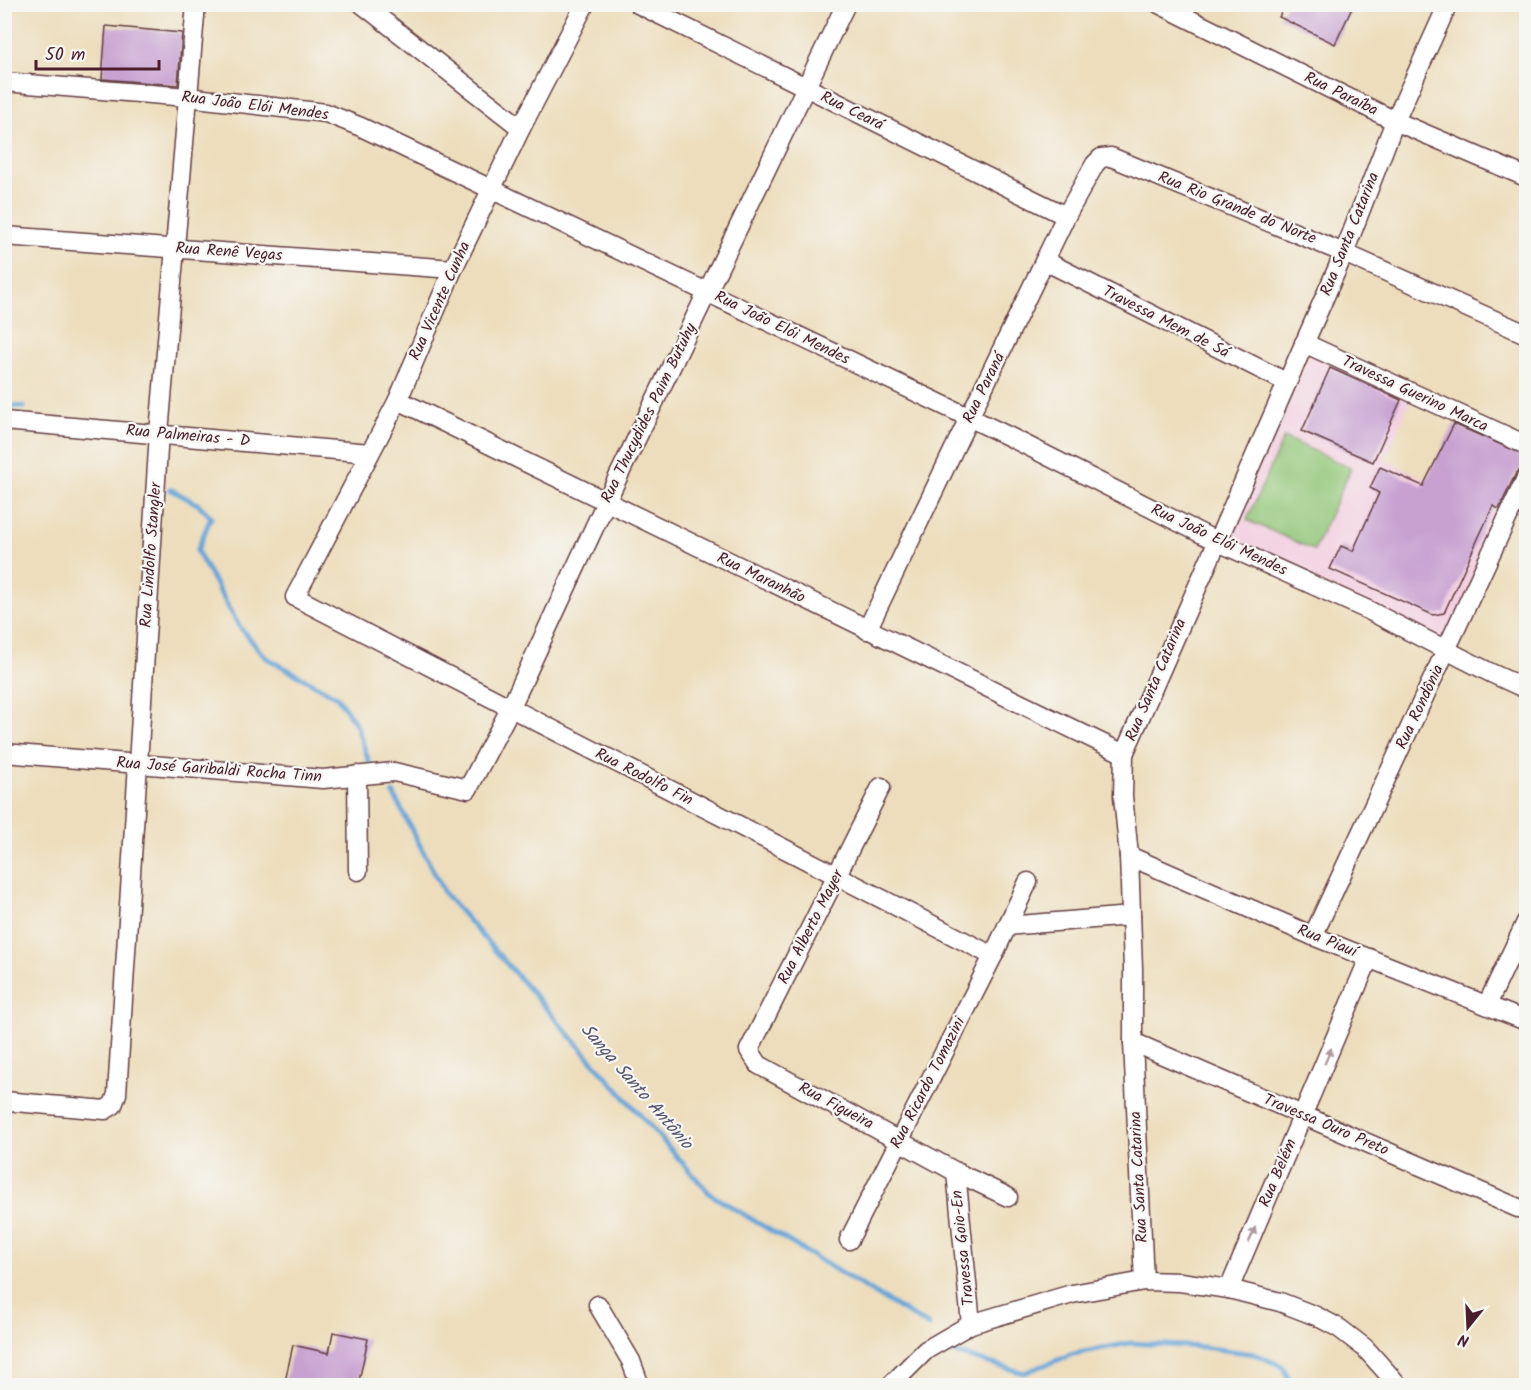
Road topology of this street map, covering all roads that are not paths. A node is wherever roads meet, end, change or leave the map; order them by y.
1 (196, 4) edge
2 (362, 4) edge
3 (585, 4) edge
4 (638, 4) edge
5 (846, 4) edge
6 (1159, 4) edge
7 (1448, 4) edge
8 (4, 82) edge
9 (805, 88) junction
10 (187, 97) junction
11 (1395, 121) junction
12 (521, 128) junction
13 (1111, 157) joint
14 (1527, 177) edge
15 (492, 189) junction
16 (1066, 216) junction
17 (4, 236) edge
18 (174, 249) junction
19 (1344, 253) junction
20 (1045, 261) junction
21 (453, 269) junction
22 (708, 292) junction
23 (1527, 334) edge
24 (1304, 343) junction
25 (1287, 382) junction
26 (398, 400) junction
27 (969, 418) junction
28 (4, 421) edge
29 (159, 433) junction
30 (1527, 445) edge
31 (370, 453) junction
32 (1527, 478) edge
33 (606, 502) junction
34 (1216, 541) junction
35 (295, 597) joint
36 (867, 630) junction
37 (1446, 650) junction
38 (1527, 689) edge
39 (510, 709) junction
40 (4, 753) edge
41 (1124, 754) junction
42 (137, 764) junction
43 (357, 775) junction
44 (881, 787) dead end
45 (468, 789) joint
46 (1129, 856) junction
47 (358, 871) dead end
48 (837, 876) junction
49 (1028, 882) dead end
50 (1131, 916) junction
51 (1527, 922) edge
52 (1007, 926) junction
53 (1313, 936) junction
54 (993, 957) junction
55 (1369, 958) junction
56 (1487, 1005) junction
57 (1527, 1021) edge
58 (1133, 1042) junction
59 (759, 1065) joint
60 (4, 1101) edge
61 (1303, 1115) junction
62 (899, 1139) junction
63 (956, 1172) junction
64 (1008, 1197) dead end
65 (1518, 1208) dead end
66 (849, 1240) dead end
67 (1144, 1281) junction
68 (1228, 1289) junction
69 (598, 1305) dead end
70 (971, 1324) junction
71 (640, 1386) edge
72 (890, 1386) edge
73 (1399, 1386) edge

1 - 10 street, Rua Lindolfo Stangler
2 - 12 street
3 - 12 street, Rua Vicente Cunha
4 - 9 street, Rua Ceará
5 - 9 street, Rua Thucydides Paim Butuhy
6 - 11 street, Rua Paraíba
7 - 11 street, Rua Santa Catarina
8 - 10 street, Rua João Elói Mendes
9 - 16 street, Rua Ceará
9 - 22 street, Rua Thucydides Paim Butuhy
10 - 15 street, Rua João Elói Mendes
10 - 18 street, Rua Lindolfo Stangler
11 - 14 street, Rua Paraíba
11 - 19 street, Rua Santa Catarina
12 - 15 street, Rua Vicente Cunha
13 - 16 street, Rua Paraná
13 - 19 street, Rua Rio Grande do Norte
15 - 21 street, Rua Vicente Cunha
15 - 22 street, Rua João Elói Mendes
16 - 20 street, Rua Paraná
17 - 18 street, Rua Renê Vegas
18 - 21 street, Rua Renê Vegas
18 - 29 street, Rua Lindolfo Stangler
19 - 23 street, Rua Rio Grande do Norte
19 - 24 street, Rua Santa Catarina
20 - 25 street, Travessa Mem de Sá
20 - 27 street, Rua Paraná
21 - 26 street, Rua Vicente Cunha
22 - 27 street, Rua João Elói Mendes
22 - 33 street, Rua Thucydides Paim Butuhy
24 - 25 street, Rua Santa Catarina
24 - 30 street, Travessa Guerino Marca
25 - 34 street, Rua Santa Catarina
26 - 31 street, Rua Vicente Cunha
26 - 33 street, Rua Maranhão
27 - 34 street, Rua João Elói Mendes
27 - 36 street, Rua Paraná
28 - 29 street, Rua Palmeiras - D
29 - 31 street, Rua Palmeiras - D
29 - 42 street, Rua Lindolfo Stangler
31 - 35 street, Rua Vicente Cunha
32 - 37 street, Rua Rondônia
33 - 36 street, Rua Maranhão
33 - 39 street, Rua Thucydides Paim Butuhy
34 - 37 street, Rua João Elói Mendes
34 - 41 street, Rua Santa Catarina
35 - 39 street, Rua Rodolfo Fin
36 - 41 street, Rua Maranhão
37 - 38 street, Rua João Elói Mendes
37 - 53 street, Rua Rondônia
39 - 45 street, Rua Thucydides Paim Butuhy
39 - 48 street, Rua Rodolfo Fin
40 - 42 street, Rua José Garibaldi Rocha Tinn
41 - 46 street, Rua Santa Catarina
42 - 43 street, Rua José Garibaldi Rocha Tinn
42 - 60 street, Rua Lindolfo Stangler
43 - 45 street, Rua José Garibaldi Rocha Tinn
43 - 47 street
44 - 48 street, Rua Alberto Mayer
46 - 50 street, Rua Santa Catarina
46 - 53 street, Rua Piauí
48 - 54 street, Rua Rodolfo Fin
48 - 59 street, Rua Alberto Mayer
49 - 52 street, Rua Ricardo Tomazini
50 - 52 street
50 - 58 street, Rua Santa Catarina
51 - 56 street
52 - 54 street, Rua Ricardo Tomazini
53 - 55 street, Rua Piauí
54 - 62 street, Rua Ricardo Tomazini
55 - 56 street, Rua Piauí
61 -> 55 street, Rua Belém
56 - 57 street, Rua Piauí
58 - 61 street, Travessa Ouro Preto
58 - 67 street, Rua Santa Catarina
59 - 62 street, Rua Figueira
61 - 65 street, Travessa Ouro Preto
68 -> 61 street, Rua Belém
62 - 63 street, Rua Figueira
62 - 66 street, Rua Ricardo Tomazini
63 - 64 street, Rua Figueira
63 - 70 street, Travessa Goio-En
67 - 68 street
67 - 70 street
68 - 73 street
69 - 71 street
70 - 72 street

